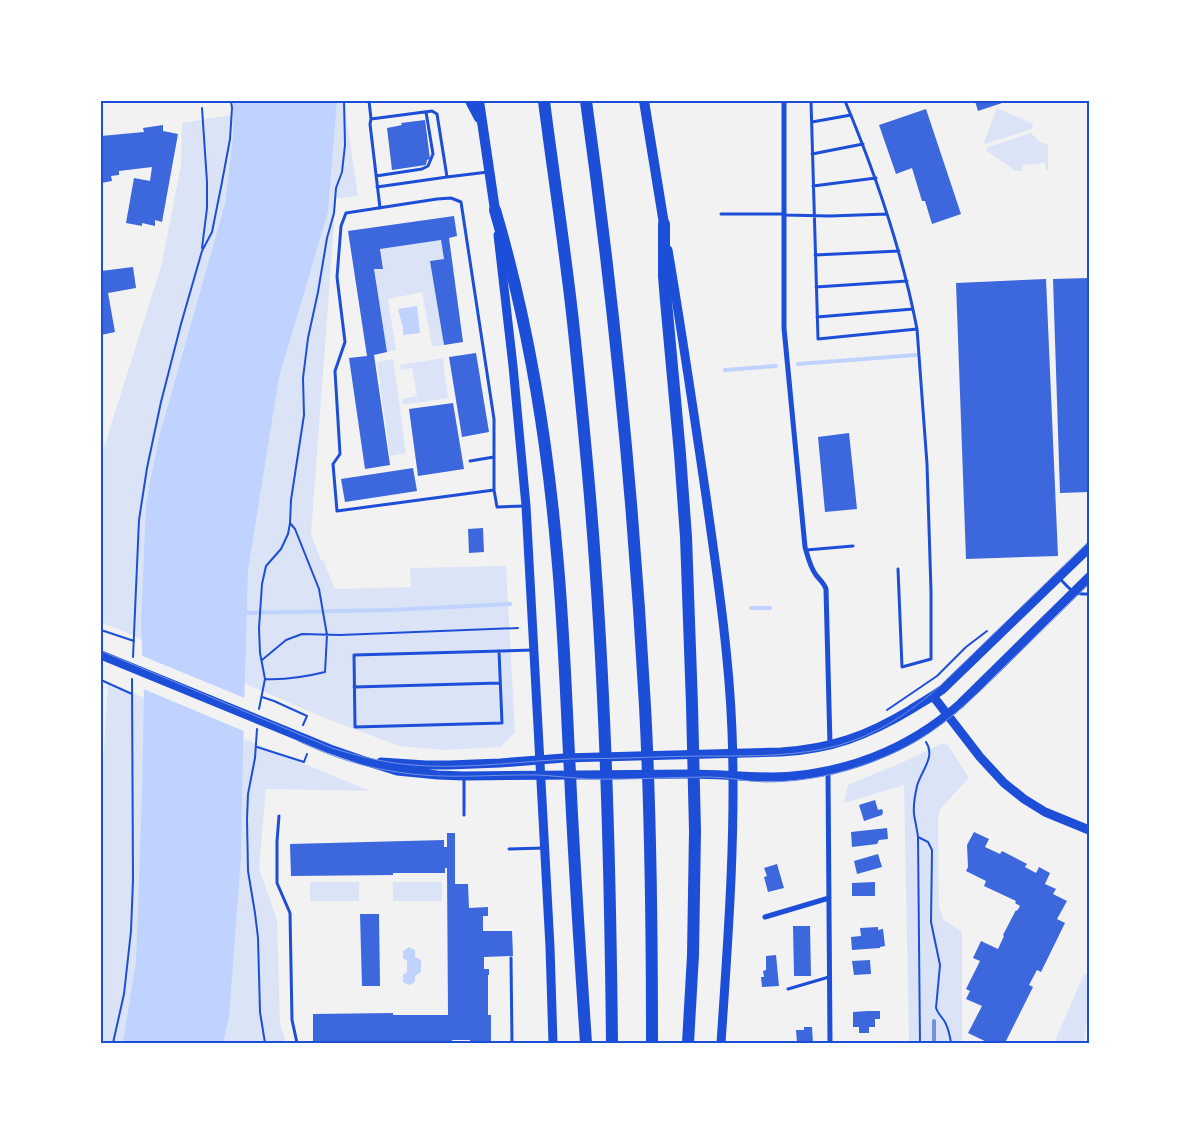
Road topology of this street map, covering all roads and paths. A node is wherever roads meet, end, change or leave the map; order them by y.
1 (231, 101) edge
2 (344, 101) edge
3 (369, 101) edge
4 (470, 101) edge
5 (480, 101) edge
6 (544, 101) edge
7 (586, 101) edge
8 (644, 101) edge
9 (649, 101) edge
10 (784, 101) edge
11 (811, 101) edge
12 (845, 101) edge
13 (202, 108) dead end
14 (426, 112) junction
15 (646, 113) junction
16 (851, 114) junction
17 (372, 119) junction
18 (812, 122) junction
19 (483, 126) junction
20 (863, 144) junction
21 (812, 154) junction
22 (490, 172) junction
23 (376, 176) junction
24 (446, 177) junction
25 (876, 178) junction
26 (813, 186) junction
27 (377, 187) junction
28 (380, 208) junction
29 (496, 210) junction
30 (721, 214) dead end
31 (887, 214) junction
32 (784, 215) junction
33 (814, 216) junction
34 (664, 224) junction
35 (202, 250) junction
36 (899, 250) junction
37 (815, 255) junction
38 (907, 281) junction
39 (816, 287) junction
40 (913, 309) junction
41 (817, 317) junction
42 (918, 329) junction
43 (494, 457) junction
44 (470, 461) dead end
45 (494, 490) junction
46 (526, 506) junction
47 (290, 524) junction
48 (853, 546) dead end
49 (1089, 548) edge
50 (806, 550) junction
51 (898, 569) dead end
52 (1059, 577) junction
53 (1089, 577) edge
54 (1073, 592) junction
55 (1089, 594) edge
56 (518, 628) dead end
57 (101, 630) edge
58 (987, 631) dead end
59 (326, 635) junction
60 (134, 641) junction
61 (534, 650) junction
62 (499, 651) junction
63 (101, 655) edge
64 (133, 659) dead end
65 (261, 661) junction
66 (132, 677) dead end
67 (265, 679) junction
68 (101, 680) edge
69 (500, 683) junction
70 (354, 687) junction
71 (132, 694) junction
72 (933, 696) junction
73 (262, 697) junction
74 (900, 701) junction
75 (258, 711) dead end
76 (906, 712) junction
77 (947, 715) junction
78 (258, 721) dead end
79 (303, 725) dead end
80 (878, 728) junction
81 (920, 734) junction
82 (830, 745) junction
83 (256, 747) junction
84 (732, 753) junction
85 (307, 754) dead end
86 (539, 759) junction
87 (362, 760) junction
88 (828, 771) junction
89 (541, 775) junction
90 (733, 775) junction
91 (464, 776) junction
92 (464, 815) dead end
93 (279, 816) dead end
94 (1089, 830) edge
95 (918, 837) junction
96 (545, 848) junction
97 (509, 849) dead end
98 (829, 898) junction
99 (765, 917) dead end
100 (511, 958) dead end
101 (830, 977) junction
102 (788, 988) dead end
103 (113, 1043) edge
104 (265, 1043) edge
105 (297, 1043) edge
106 (512, 1043) edge
107 (553, 1043) edge
108 (586, 1043) edge
109 (612, 1043) edge
110 (652, 1043) edge
111 (688, 1043) edge
112 (721, 1043) edge
113 (830, 1043) edge
114 (920, 1043) edge
115 (951, 1043) edge

1 - 35 path
2 - 47 path
3 - 17 lane
4 - 19 main road
5 - 19 main road
6 - 109 highway
7 - 110 highway
8 - 15 main road
9 - 15 main road
10 - 32 street
11 - 18 lane
12 - 16 lane
13 - 35 path
14 - 17 lane
14 - 23 lane
14 - 24 lane
15 - 34 main road
16 - 18 lane
16 - 20 lane
17 - 23 lane
18 - 21 lane
19 - 22 main road
20 - 21 lane
20 - 25 lane
21 - 26 lane
22 - 24 lane
22 - 29 main road
23 - 27 lane
24 - 27 lane
25 - 26 lane
25 - 31 lane
26 - 33 lane
27 - 28 lane
28 - 43 lane
28 - 45 lane
29 - 46 street
29 - 108 highway
30 - 32 lane
31 - 33 lane
31 - 36 lane
32 - 33 lane
32 - 50 street
33 - 37 lane
34 - 84 street
34 - 111 highway
35 - 60 path
36 - 37 lane
36 - 38 lane
37 - 39 lane
38 - 39 lane
38 - 40 lane
39 - 41 lane
40 - 41 lane
40 - 42 lane
41 - 42 lane
42 - 51 lane
43 - 44 lane
43 - 45 lane
45 - 46 lane
46 - 61 street
47 - 59 path
47 - 65 path
48 - 50 lane
49 - 52 street
50 - 82 street
52 - 54 lane
52 - 72 street
53 - 54 street
54 - 55 lane
54 - 77 street
56 - 59 path
57 - 60 path
58 - 74 path
59 - 65 path
59 - 67 path
60 - 64 path
61 - 62 lane
61 - 86 street
62 - 69 lane
62 - 70 lane
63 - 87 street
65 - 67 path
66 - 71 path
67 - 73 path
68 - 71 path
69 - 70 lane
69 - 70 lane
71 - 103 path
72 - 76 street
72 - 77 street
73 - 75 path
73 - 79 path
74 - 76 path
74 - 80 path
76 - 80 street
77 - 81 street
77 - 94 street
78 - 83 path
80 - 82 street
81 - 88 street
81 - 95 path
82 - 84 street
83 - 85 path
83 - 104 path
84 - 86 street
84 - 90 street
86 - 87 street
86 - 89 street
87 - 91 street
88 - 90 street
88 - 98 street
89 - 90 street
89 - 91 street
89 - 96 street
90 - 112 street
91 - 92 lane
93 - 105 lane
95 - 114 path
95 - 115 path
96 - 97 lane
96 - 107 street
98 - 99 street
98 - 101 street
100 - 106 lane
101 - 102 lane
101 - 113 street

